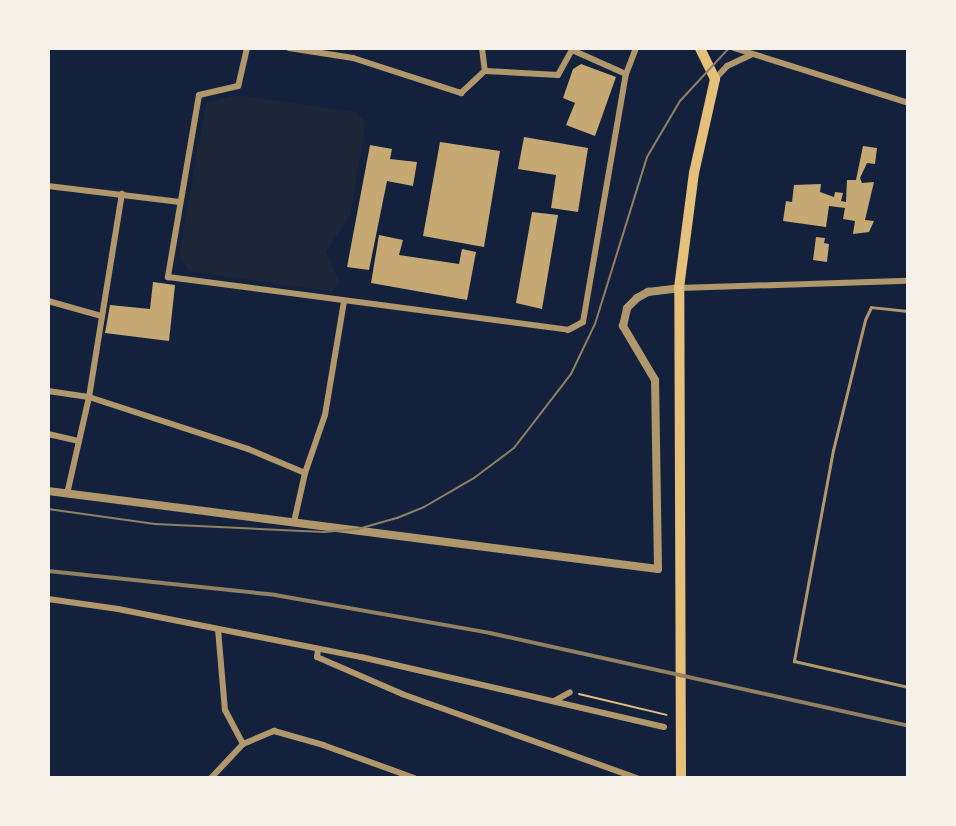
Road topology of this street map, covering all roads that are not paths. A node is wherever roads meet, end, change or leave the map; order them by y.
1 (247, 48) edge
2 (289, 48) edge
3 (482, 48) edge
4 (636, 48) edge
5 (700, 48) edge
6 (734, 48) edge
7 (322, 51) edge
8 (751, 55) junction
9 (485, 71) junction
10 (626, 74) junction
11 (715, 79) junction
12 (908, 103) edge
13 (48, 186) edge
14 (122, 194) junction
15 (180, 202) junction
16 (908, 281) edge
17 (679, 288) junction
18 (48, 301) edge
19 (344, 302) junction
20 (908, 311) edge
21 (101, 316) junction
22 (48, 391) edge
23 (89, 397) junction
24 (48, 434) edge
25 (79, 441) junction
26 (305, 473) junction
27 (48, 491) edge
28 (67, 494) junction
29 (294, 522) junction
30 (48, 599) edge
31 (218, 629) junction
32 (318, 650) junction
33 (908, 687) edge
34 (570, 692) road end
35 (554, 701) junction
36 (664, 727) dead end
37 (243, 744) junction
38 (211, 778) edge
39 (414, 778) edge
40 (637, 778) edge
41 (681, 778) edge

1 - 15 street
2 - 7 street
3 - 9 street
4 - 10 street
5 - 11 main road
6 - 8 street
7 - 9 street
8 - 11 street
8 - 12 street
9 - 10 street
10 - 19 street
11 - 17 main road
13 - 14 street
14 - 15 street
14 - 21 street
15 - 19 street
16 - 17 street
17 - 29 street
17 - 41 main road
18 - 21 street
19 - 26 street
20 - 33 lane
21 - 23 street
22 - 23 street
23 - 25 street
23 - 26 street
24 - 25 street
25 - 28 street
26 - 29 street
27 - 28 street
28 - 29 street
30 - 31 street
31 - 32 street
31 - 37 street
32 - 35 street
32 - 40 street
34 - 35 street
35 - 36 street
37 - 38 street
37 - 39 street

